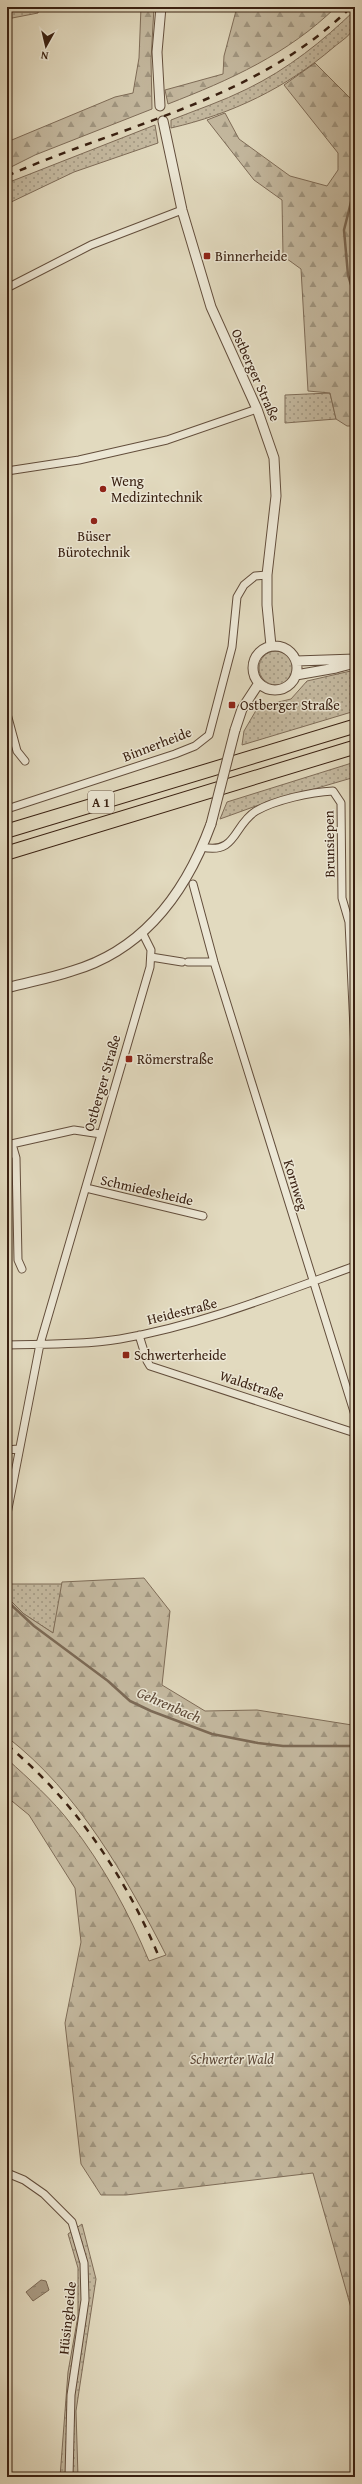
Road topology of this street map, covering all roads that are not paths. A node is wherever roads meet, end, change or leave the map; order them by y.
1 (161, 7) edge
2 (160, 106) dead end
3 (163, 121) dead end
4 (182, 210) junction
5 (7, 288) edge
6 (257, 409) junction
7 (7, 471) edge
8 (267, 576) junction
9 (271, 646) junction
10 (355, 658) edge
11 (296, 661) junction
12 (355, 663) edge
13 (296, 675) junction
14 (259, 683) junction
15 (7, 714) edge
16 (355, 726) edge
17 (355, 747) edge
18 (25, 760) dead end
19 (7, 808) edge
20 (7, 831) edge
21 (202, 847) junction
22 (7, 853) edge
23 (193, 884) dead end
24 (142, 934) junction
25 (151, 958) junction
26 (214, 962) junction
27 (7, 988) edge
28 (355, 1050) edge
29 (101, 1134) junction
30 (10, 1144) edge
31 (86, 1188) junction
32 (203, 1216) dead end
33 (355, 1266) edge
34 (22, 1269) dead end
35 (312, 1282) junction
36 (139, 1335) junction
37 (40, 1344) junction
38 (7, 1345) edge
39 (355, 1415) edge
40 (355, 1432) edge
41 (18, 1449) junction
42 (7, 1450) edge
43 (7, 1514) edge
44 (7, 2173) edge
45 (68, 2477) edge

1 - 2 street
3 - 4 street, Ostberger Straße
4 - 5 street
4 - 6 street, Ostberger Straße
6 - 7 street
6 - 8 street, Ostberger Straße
8 - 9 street, Ostberger Straße
8 - 19 street, Binnerheide
9 - 11 street
9 - 14 street
10 - 11 street
11 - 13 street
12 - 13 street
13 - 14 street
14 - 21 street, bridge
15 - 18 street
16 - 20 highway, A 1
17 - 22 highway, A 1
21 - 24 street
21 - 28 street, Brunsiepen
23 - 26 street, Kornweg
24 - 25 street, Ostberger Straße
24 - 27 street
25 - 26 street
25 - 29 street, Ostberger Straße
26 - 35 street, Kornweg
29 - 30 street
29 - 31 street, Ostberger Straße
30 - 34 street
31 - 32 street, Schmiedesheide
31 - 37 street, Ostberger Straße
33 - 35 street, Heidestraße
35 - 36 street, Heidestraße
35 - 39 street, Kornweg
36 - 37 street, Heidestraße
36 - 40 street, Waldstraße
37 - 38 street, Heidestraße
37 - 41 street, Ostberger Straße
41 - 42 street
41 - 43 street, Ostberger Straße
44 - 45 street, Hüsingheide

